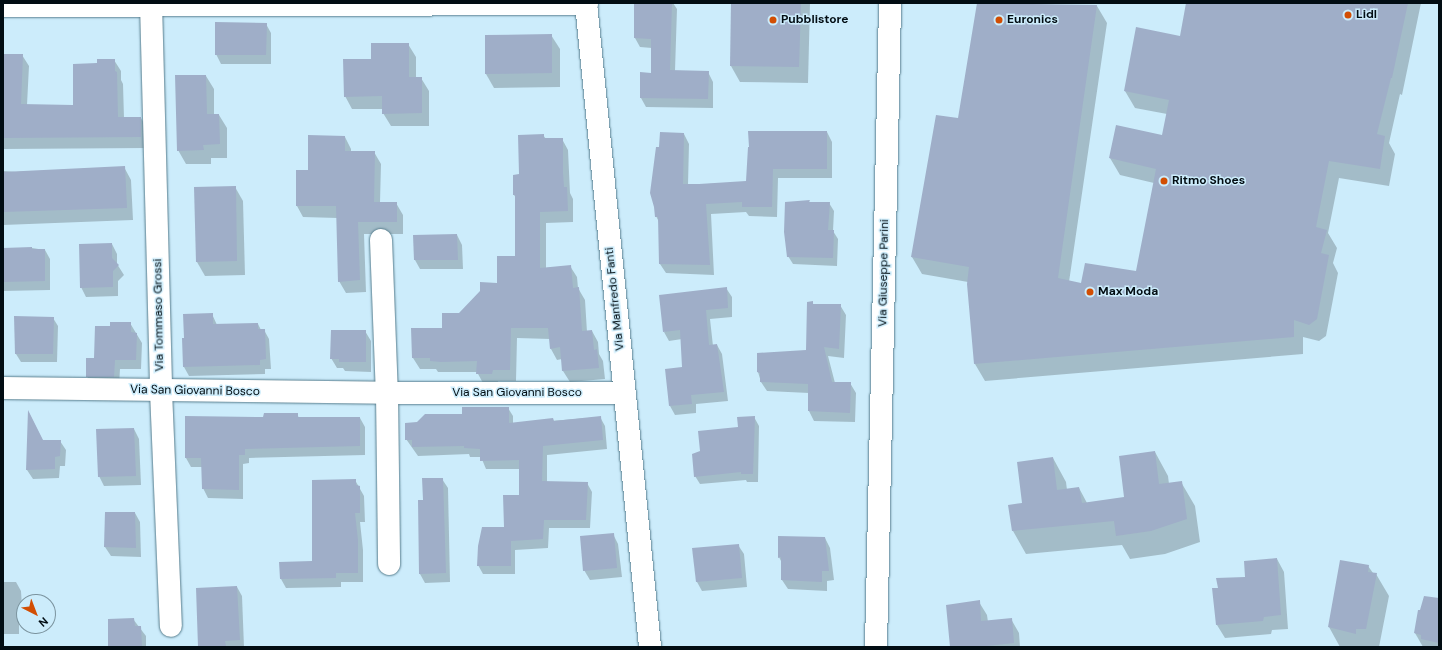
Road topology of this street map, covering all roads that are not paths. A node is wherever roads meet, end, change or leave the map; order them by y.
1 (587, 3) edge
2 (890, 3) edge
3 (151, 4) edge
4 (3, 6) edge
5 (381, 240) dead end
6 (3, 388) edge
7 (161, 391) junction
8 (624, 393) junction
9 (387, 394) junction
10 (389, 564) dead end
11 (171, 626) dead end
12 (650, 647) edge
13 (876, 647) edge

1 - 3 street
1 - 8 street, Via Manfredo Fanti
2 - 13 street, Via Giuseppe Parini
3 - 4 street
3 - 7 street, Via Tommaso Grossi
5 - 9 street
6 - 7 street, Via San Giovanni Bosco
7 - 9 street, Via San Giovanni Bosco
7 - 11 street, Via Tommaso Grossi
8 - 9 street, Via San Giovanni Bosco
8 - 12 street, Via Manfredo Fanti
9 - 10 street

